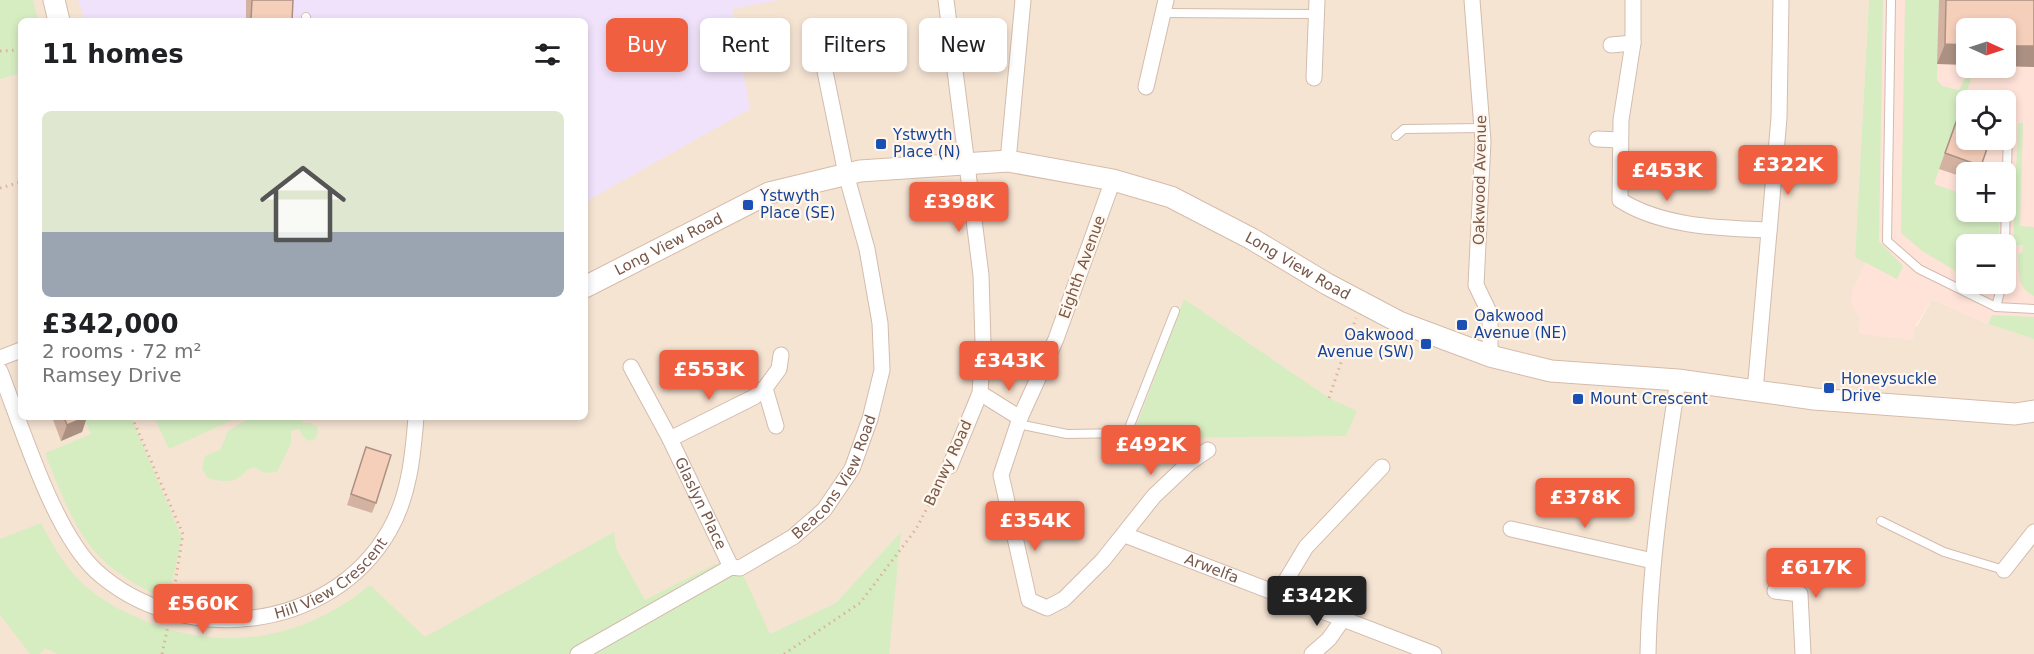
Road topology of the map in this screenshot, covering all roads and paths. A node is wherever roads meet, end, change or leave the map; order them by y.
1 (54, 0) edge
2 (946, 0) edge
3 (1023, 0) edge
4 (1472, 0) edge
5 (1633, 0) edge
6 (1781, 0) edge
7 (1891, 0) edge
8 (1165, 7) edge
9 (1317, 7) edge
10 (59, 18) edge
11 (1633, 43) junction
12 (1611, 45) dead end
13 (18, 50) edge
14 (0, 51) edge
15 (825, 72) edge
16 (1314, 78) dead end
17 (1146, 87) dead end
18 (1482, 128) junction
19 (1395, 136) dead end
20 (1597, 139) dead end
21 (1620, 140) junction
22 (2008, 150) edge
23 (1008, 161) junction
24 (966, 164) junction
25 (846, 174) junction
26 (1113, 180) junction
27 (18, 183) edge
28 (0, 188) edge
29 (1769, 231) junction
30 (2005, 234) edge
31 (588, 285) edge
32 (1999, 294) edge
33 (1362, 303) junction
34 (1996, 307) junction
35 (2034, 309) edge
36 (1175, 311) dead end
37 (18, 351) edge
38 (781, 355) dead end
39 (1490, 356) junction
40 (0, 358) edge
41 (631, 367) dead end
42 (0, 371) edge
43 (1678, 380) junction
44 (765, 387) junction
45 (1755, 391) junction
46 (980, 393) junction
47 (1329, 398) dead end
48 (2034, 411) edge
49 (18, 416) edge
50 (20, 420) edge
51 (133, 420) edge
52 (416, 420) edge
53 (1019, 421) junction
54 (776, 426) dead end
55 (670, 439) junction
56 (1208, 450) dead end
57 (950, 466) joint
58 (1382, 467) dead end
59 (1881, 521) dead end
60 (1511, 529) dead end
61 (2034, 532) edge
62 (1125, 535) junction
63 (1653, 561) junction
64 (731, 567) junction
65 (2004, 570) joint
66 (1775, 591) dead end
67 (1279, 592) junction
68 (171, 612) junction
69 (1343, 619) junction
70 (162, 654) edge
71 (578, 654) edge
72 (784, 654) edge
73 (1312, 654) edge
74 (1434, 654) edge
75 (1647, 654) edge
76 (1803, 654) edge

1 - 10 street
2 - 24 street, Banwy Road
3 - 23 street
4 - 18 street, Oakwood Avenue
5 - 11 street
6 - 29 street
7 - 34 lane
8 - 9 lane
8 - 17 street
9 - 16 street
11 - 12 street
11 - 21 street
13 - 14 path
15 - 25 street, Beacons View Road
18 - 19 lane
18 - 39 street, Oakwood Avenue
20 - 21 street
21 - 29 street
22 - 30 lane
23 - 24 street, Long View Road
23 - 26 street, Long View Road
24 - 25 street, Long View Road
24 - 46 street, Banwy Road
25 - 31 street, Long View Road
25 - 64 street, Beacons View Road
26 - 33 street, Long View Road
26 - 53 street, Eighth Avenue
27 - 28 path
29 - 45 street
32 - 34 lane
33 - 39 street, Long View Road
33 - 47 path
34 - 35 lane
36 - 53 lane
37 - 40 street
38 - 44 street, Glaslyn Place
39 - 43 street, Long View Road
41 - 55 street, Glaslyn Place
42 - 49 street, Hill View Crescent
43 - 45 street, Long View Road
43 - 63 street
44 - 54 street
44 - 55 street, Glaslyn Place
45 - 48 street, Long View Road
46 - 53 street
46 - 57 street, Banwy Road
50 - 68 street, Hill View Crescent
51 - 68 path
52 - 68 street, Hill View Crescent
53 - 62 street, Eighth Avenue
55 - 64 street, Glaslyn Place
56 - 62 street
57 - 72 path, Banwy Road
58 - 67 street
59 - 65 lane
60 - 63 street
61 - 65 street
62 - 67 street, Arwelfa
63 - 75 street
64 - 71 street, Beacons View Road
66 - 76 street
67 - 69 street, Arwelfa
68 - 70 path
69 - 73 street
69 - 74 street, Arwelfa

